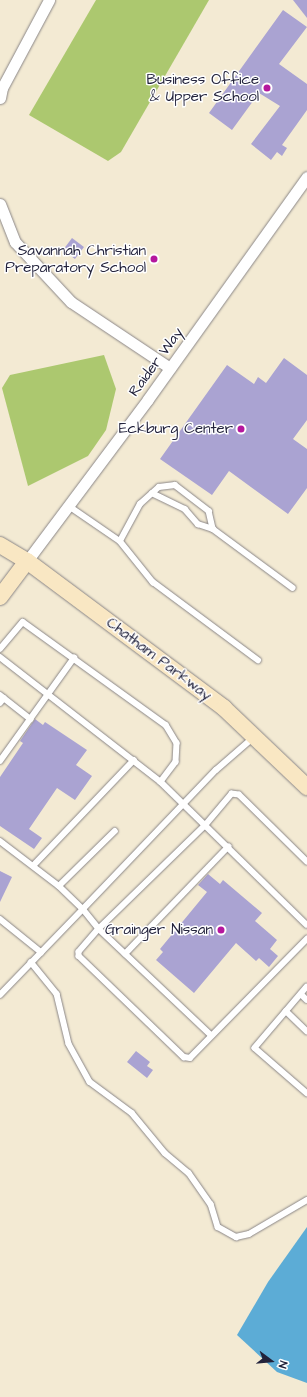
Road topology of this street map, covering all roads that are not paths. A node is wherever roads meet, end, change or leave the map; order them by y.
1 (49, 0) edge
2 (0, 98) edge
3 (307, 177) edge
4 (302, 189) edge
5 (0, 204) edge
6 (170, 368) junction
7 (152, 493) junction
8 (69, 506) junction
9 (213, 528) junction
10 (120, 541) junction
11 (0, 545) edge
12 (27, 562) junction
13 (293, 588) dead end
14 (0, 597) edge
15 (0, 649) edge
16 (0, 657) edge
17 (74, 658) junction
18 (258, 660) dead end
19 (49, 693) junction
20 (1, 698) edge
21 (31, 718) junction
22 (254, 736) junction
23 (134, 760) junction
24 (0, 761) edge
25 (161, 782) junction
26 (307, 787) edge
27 (184, 803) junction
28 (206, 824) junction
29 (115, 830) dead end
30 (0, 841) edge
31 (228, 847) junction
32 (307, 862) edge
33 (33, 866) junction
34 (60, 886) junction
35 (83, 909) junction
36 (0, 919) edge
37 (307, 925) edge
38 (98, 929) junction
39 (307, 939) edge
40 (41, 952) junction
41 (125, 954) junction
42 (31, 962) junction
43 (307, 988) edge
44 (301, 994) junction
45 (0, 995) edge
46 (307, 1000) edge
47 (286, 1011) junction
48 (307, 1031) edge
49 (211, 1035) junction
50 (307, 1093) edge
51 (307, 1200) edge

1 - 2 street
3 - 4 street, Raider Way
4 - 6 street, Raider Way
5 - 6 street
6 - 8 street, Raider Way
7 - 9 lane
7 - 9 lane
7 - 10 lane
8 - 10 lane
8 - 12 street, Raider Way
9 - 13 lane
10 - 18 lane
11 - 12 main road, Chatham Parkway
12 - 14 main road
12 - 22 main road, Chatham Parkway
15 - 17 lane
16 - 19 lane
17 - 19 lane
17 - 25 lane
19 - 21 lane
19 - 23 lane
20 - 21 lane
21 - 24 lane
22 - 26 main road, Chatham Parkway
22 - 27 lane
23 - 25 lane
23 - 33 lane
25 - 27 lane
27 - 28 lane
27 - 35 lane
28 - 31 lane
28 - 32 lane
28 - 38 lane
29 - 34 lane
30 - 33 lane
31 - 37 lane
31 - 41 lane
33 - 34 lane
34 - 35 lane
35 - 38 lane
35 - 40 lane
36 - 40 lane
38 - 41 lane
38 - 49 lane
39 - 49 lane
40 - 42 lane
41 - 49 lane
42 - 45 lane
42 - 51 lane
43 - 44 lane
44 - 46 lane
44 - 47 lane
47 - 48 lane
47 - 50 lane

